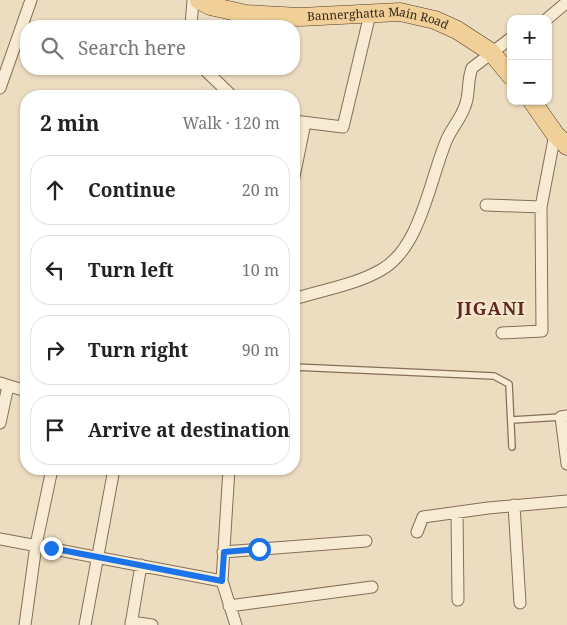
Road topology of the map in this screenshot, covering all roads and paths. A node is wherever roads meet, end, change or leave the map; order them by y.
1 (31, 0) edge
2 (193, 0) edge
3 (199, 0) edge
4 (567, 2) edge
5 (395, 6) edge
6 (370, 14) junction
7 (552, 15) edge
8 (24, 20) edge
9 (191, 20) edge
10 (20, 31) edge
11 (507, 41) edge
12 (491, 52) junction
13 (507, 71) edge
14 (210, 75) edge
15 (0, 88) edge
16 (226, 90) edge
17 (535, 105) edge
18 (300, 122) edge
19 (561, 140) edge
20 (486, 205) dead end
21 (541, 207) junction
22 (300, 297) edge
23 (502, 333) dead end
24 (300, 367) edge
25 (4, 384) edge
26 (20, 389) edge
27 (564, 416) edge
28 (512, 420) junction
29 (0, 423) edge
30 (512, 447) dead end
31 (567, 464) edge
32 (51, 475) edge
33 (113, 475) edge
34 (229, 475) edge
35 (567, 501) edge
36 (514, 506) junction
37 (457, 512) junction
38 (417, 532) dead end
39 (0, 538) edge
40 (366, 541) dead end
41 (36, 546) junction
42 (224, 552) junction
43 (96, 557) junction
44 (141, 565) junction
45 (222, 581) junction
46 (372, 587) dead end
47 (458, 600) dead end
48 (520, 602) dead end
49 (229, 606) junction
50 (131, 623) edge
51 (25, 625) edge
52 (85, 625) edge
53 (152, 625) edge
54 (236, 625) edge

1 - 8 street
2 - 9 street
3 - 6 main road, Bannerghatta Main Road
4 - 7 street
5 - 6 main road, Bannerghatta Main Road
5 - 12 main road, Bannerghatta Main Road
6 - 18 street
10 - 15 street
11 - 12 street
12 - 13 main road, Bannerghatta Main Road
12 - 22 street
14 - 16 street
17 - 19 main road
19 - 21 street
20 - 21 street
21 - 23 street
24 - 28 lane
25 - 26 street
25 - 29 street
27 - 28 lane
27 - 31 street
28 - 30 lane
32 - 41 street
33 - 43 street
34 - 42 street
35 - 36 street
36 - 37 street
36 - 48 street
37 - 38 street
37 - 47 street
39 - 41 street
40 - 42 street
41 - 43 street
41 - 51 street
42 - 45 street
43 - 44 street
43 - 52 street
44 - 45 street
44 - 50 street
45 - 49 street
46 - 49 street
49 - 54 street
50 - 53 street

